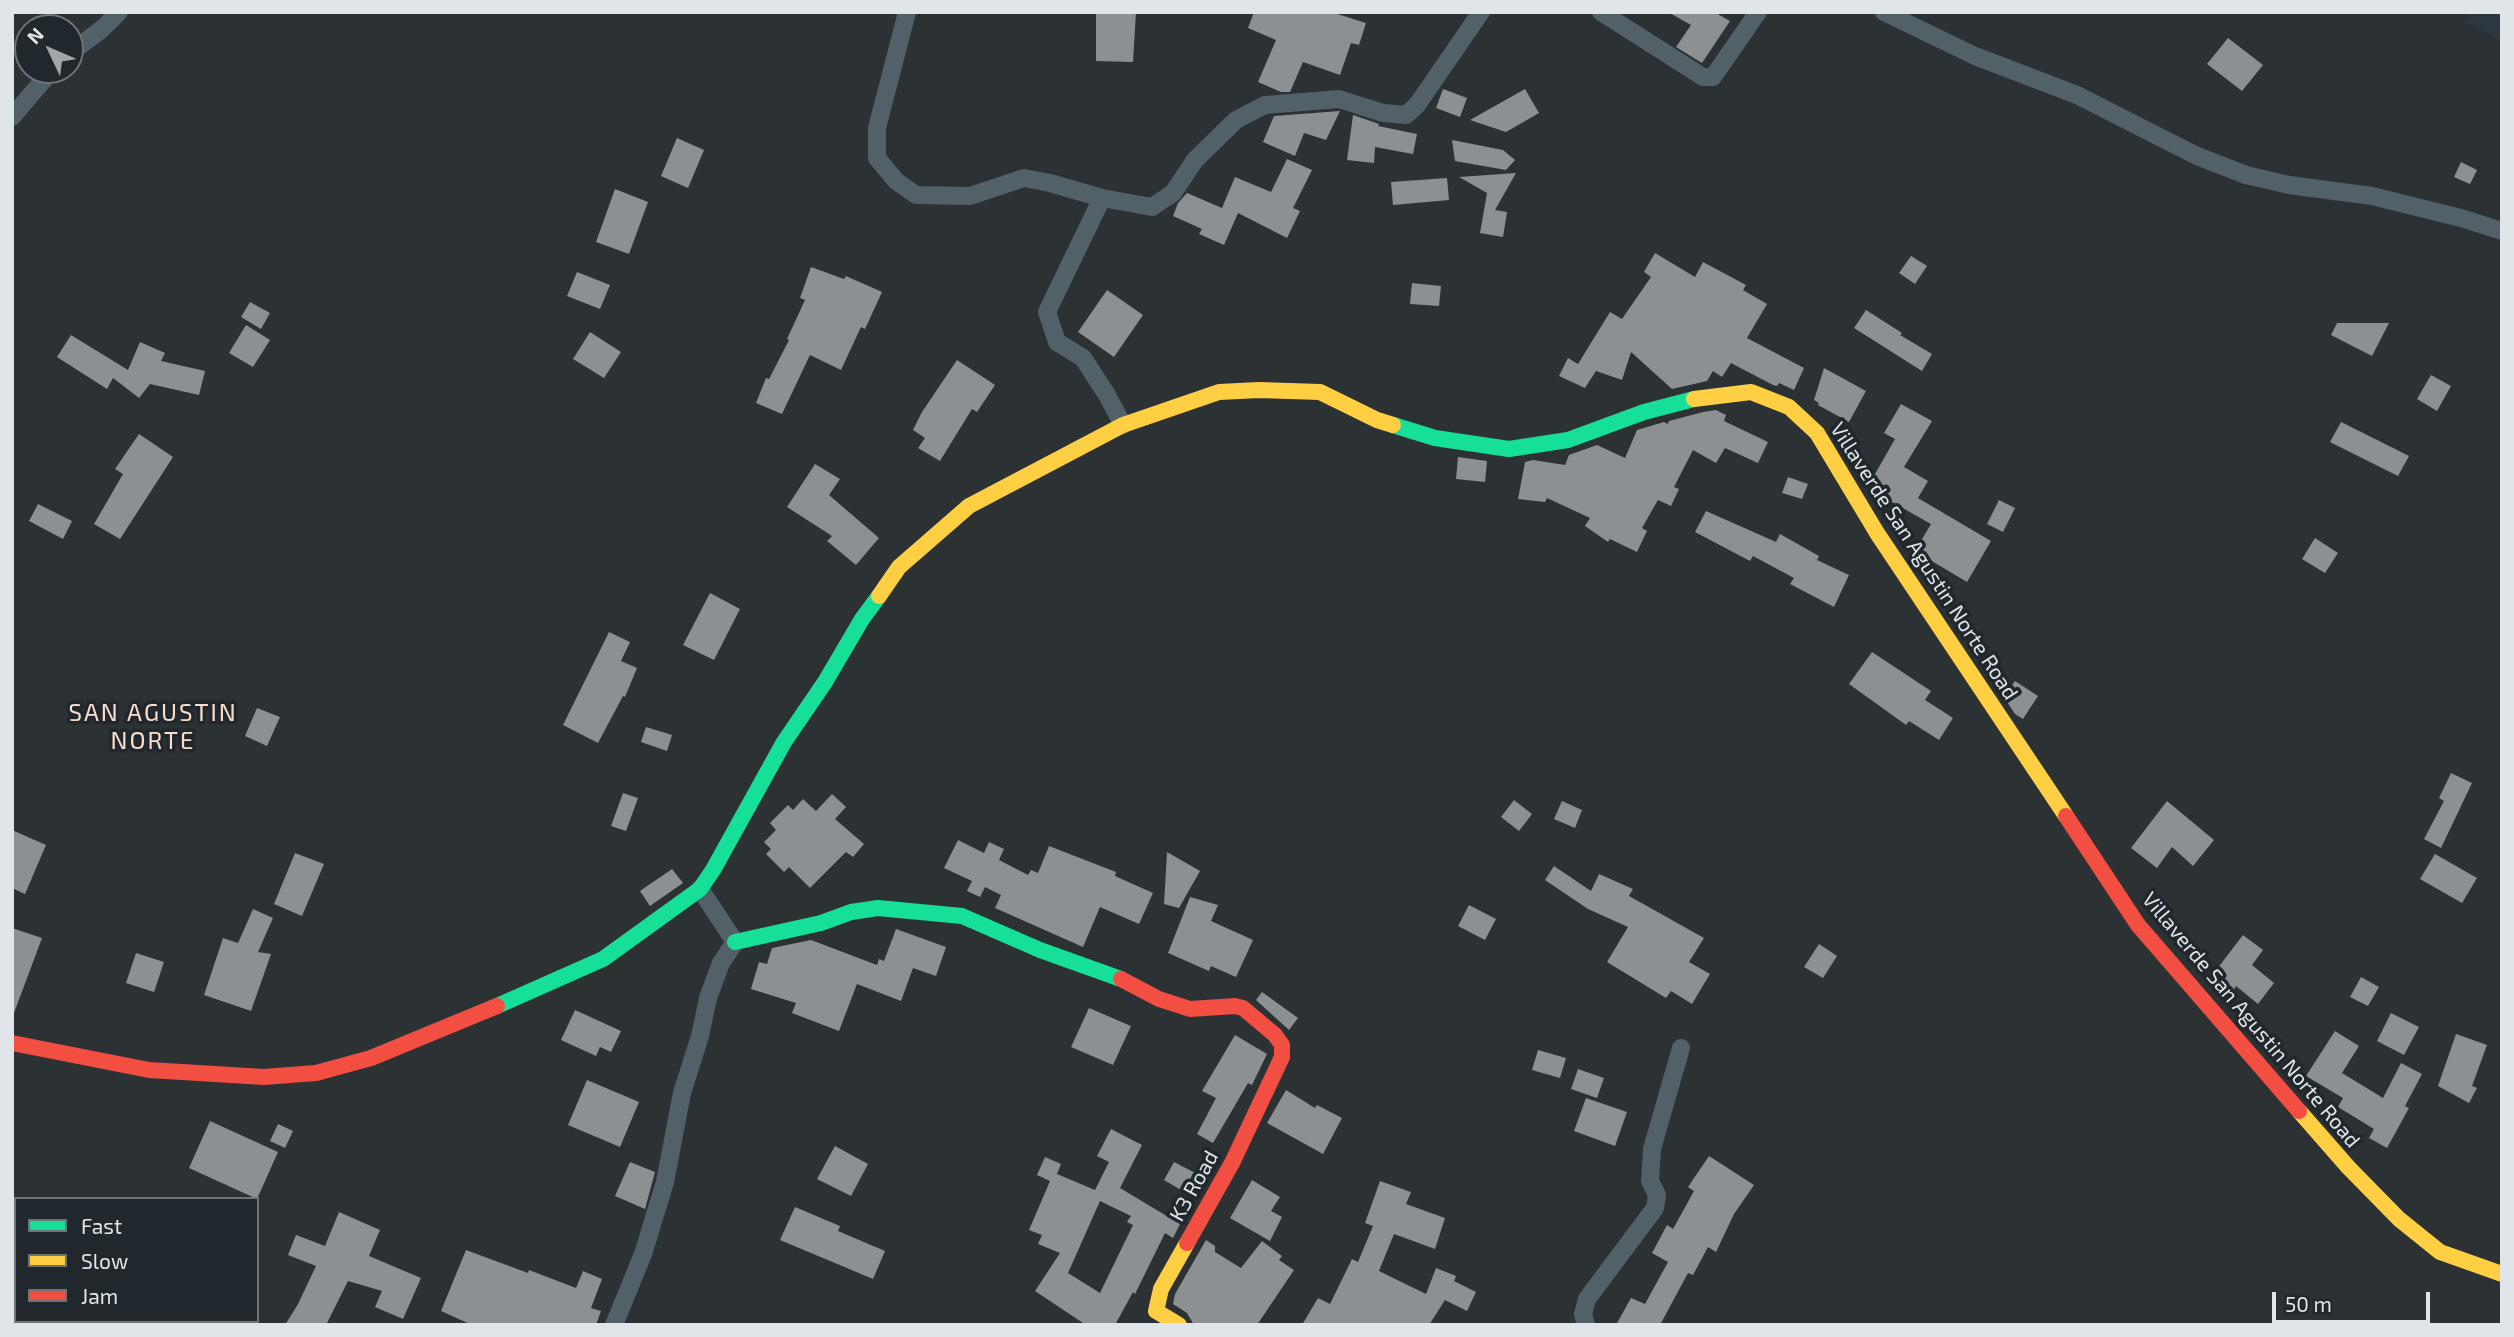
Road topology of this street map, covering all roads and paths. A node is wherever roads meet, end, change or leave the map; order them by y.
1 (119, 12) edge
2 (907, 12) edge
3 (1481, 12) edge
4 (1601, 12) edge
5 (1758, 12) edge
6 (1884, 12) edge
7 (84, 43) edge
8 (40, 84) edge
9 (12, 117) edge
10 (1102, 198) junction
11 (2502, 231) edge
12 (1123, 425) junction
13 (700, 889) junction
14 (734, 942) junction
15 (12, 1044) edge
16 (1681, 1048) dead end
17 (2502, 1274) edge
18 (614, 1325) edge
19 (1179, 1325) edge
20 (1586, 1325) edge

1 - 7 street
2 - 10 street
3 - 10 street
4 - 5 street
6 - 11 street
8 - 9 street
10 - 12 street
12 - 13 main road, Villaverde San Agustin Norte Road
12 - 17 main road, Villaverde San Agustin Norte Road
13 - 14 street
13 - 15 main road, Villaverde San Agustin Norte Road
14 - 18 street
14 - 19 main road, K3 Road
16 - 20 street

